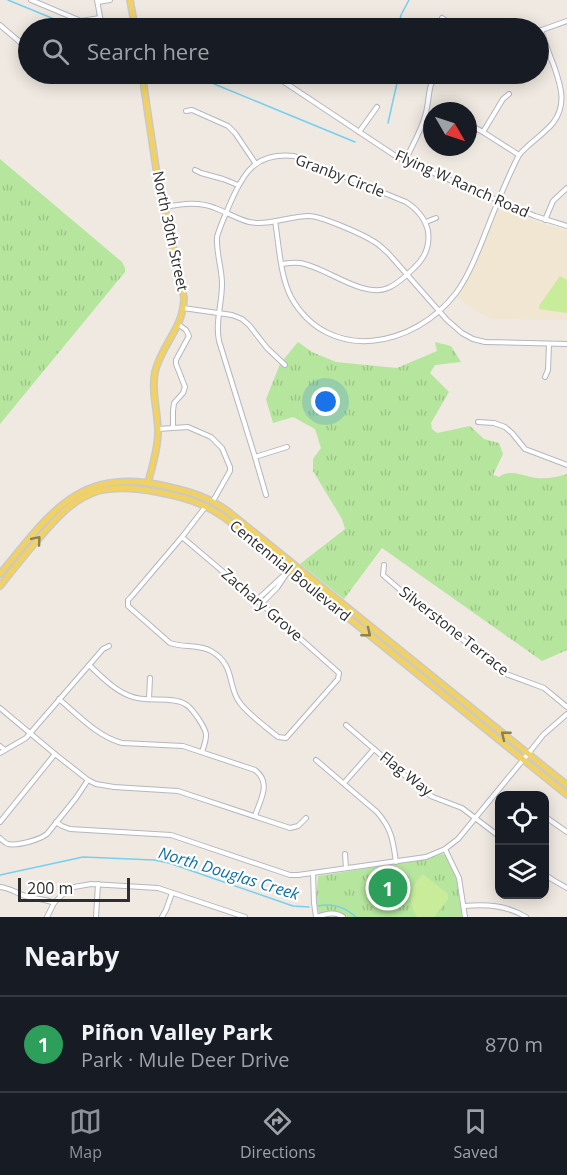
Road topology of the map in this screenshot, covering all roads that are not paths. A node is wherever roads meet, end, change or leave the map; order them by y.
1 (31, 0) edge
2 (110, 0) edge
3 (130, 0) edge
4 (98, 1) edge
5 (74, 18) edge
6 (100, 18) edge
7 (133, 18) edge
8 (567, 21) edge
9 (0, 25) edge
10 (549, 28) edge
11 (18, 40) edge
12 (549, 54) edge
13 (143, 84) edge
14 (287, 84) edge
15 (432, 84) edge
16 (509, 94) dead end
17 (427, 102) edge
18 (377, 107) dead end
19 (186, 111) dead end
20 (423, 120) edge
21 (477, 129) edge
22 (359, 132) junction
23 (483, 132) junction
24 (519, 155) junction
25 (261, 161) junction
26 (405, 161) junction
27 (256, 164) junction
28 (265, 168) dead end
29 (195, 170) dead end
30 (238, 185) junction
31 (567, 188) edge
32 (499, 200) junction
33 (165, 207) junction
34 (226, 213) junction
35 (436, 218) dead end
36 (545, 220) junction
37 (275, 221) junction
38 (426, 223) junction
39 (567, 226) edge
40 (282, 264) junction
41 (407, 274) junction
42 (183, 308) junction
43 (439, 311) junction
44 (218, 313) junction
45 (178, 324) junction
46 (549, 344) junction
47 (567, 344) edge
48 (285, 365) dead end
49 (545, 377) dead end
50 (478, 422) dead end
51 (173, 427) junction
52 (158, 429) junction
53 (287, 447) dead end
54 (255, 457) junction
55 (567, 465) edge
56 (148, 482) junction
57 (147, 490) junction
58 (266, 495) dead end
59 (213, 501) junction
60 (207, 506) junction
61 (182, 537) junction
62 (293, 564) junction
63 (384, 565) dead end
64 (289, 570) junction
65 (0, 574) edge
66 (0, 586) edge
67 (257, 600) junction
68 (261, 604) junction
69 (109, 646) dead end
70 (88, 665) junction
71 (150, 678) dead end
72 (59, 699) junction
73 (149, 699) junction
74 (567, 707) edge
75 (0, 708) edge
76 (567, 714) edge
77 (346, 725) dead end
78 (29, 733) junction
79 (0, 746) edge
80 (374, 749) junction
81 (5, 750) junction
82 (202, 752) junction
83 (0, 753) edge
84 (528, 753) junction
85 (55, 754) junction
86 (523, 759) junction
87 (316, 760) dead end
88 (88, 780) junction
89 (344, 783) junction
90 (567, 785) edge
91 (567, 795) edge
92 (255, 816) junction
93 (306, 818) dead end
94 (476, 818) junction
95 (549, 819) edge
96 (0, 822) edge
97 (56, 822) junction
98 (567, 832) edge
99 (495, 833) edge
100 (0, 838) edge
101 (445, 849) junction
102 (345, 854) dead end
103 (396, 862) junction
104 (346, 868) junction
105 (313, 873) junction
106 (549, 877) edge
107 (98, 884) junction
108 (0, 887) edge
109 (567, 888) edge
110 (172, 892) junction
111 (54, 903) junction
112 (464, 906) junction
113 (47, 917) edge
114 (96, 917) edge
115 (162, 917) edge
116 (244, 917) edge
117 (316, 917) edge
118 (344, 917) edge
119 (465, 917) edge
120 (526, 917) edge

1 - 5 street
2 - 4 street
3 - 7 main road
4 - 6 street
8 - 10 street
9 - 11 street
12 - 24 street
13 - 33 main road, North 30th Street
14 - 22 street, Flying W Ranch Road
15 - 17 street
16 - 23 street
18 - 22 street
19 - 27 street
20 - 26 street
21 - 23 street
22 - 26 street, Flying W Ranch Road
23 - 24 street
24 - 32 street
25 - 27 street, Granby Circle
25 - 28 street
25 - 38 street, Granby Circle
26 - 32 street, Flying W Ranch Road
27 - 30 street, Granby Circle
29 - 30 street
30 - 34 street, Granby Circle
31 - 36 street
32 - 36 street, Flying W Ranch Road
32 - 43 street
33 - 34 street
33 - 42 main road, North 30th Street
34 - 37 street
34 - 44 street, Granby Circle
35 - 38 street
36 - 39 street, Flying W Ranch Road
37 - 40 street
37 - 41 street
38 - 41 street
40 - 41 street
40 - 43 street
41 - 43 street
42 - 44 street
42 - 45 main road, North 30th Street
43 - 46 street
44 - 48 street
44 - 54 street, Granby Circle
45 - 51 street
45 - 52 main road, North 30th Street
46 - 47 street
46 - 49 street
50 - 55 street
51 - 52 street
51 - 59 street
52 - 56 main road, North 30th Street
53 - 54 street
54 - 58 street, Granby Circle
56 - 57 main road, North 30th Street
56 - 59 main road, Centennial Boulevard
56 - 65 main road, Centennial Boulevard
57 - 60 main road, Centennial Boulevard
66 -> 57 main road, Centennial Boulevard
59 - 62 main road, Centennial Boulevard
60 - 61 street
60 - 64 main road, Centennial Boulevard
61 - 67 street, Zachary Grove
61 - 68 street, Zachary Grove
62 - 64 street
84 -> 62 main road, Centennial Boulevard
63 - 74 street, Silverstone Terrace
64 - 67 street
64 - 68 street
64 -> 86 main road, Centennial Boulevard
67 - 68 street, Zachary Grove
69 - 70 street
70 - 72 street
70 - 73 street
71 - 73 street
72 - 78 street
72 - 82 street
73 - 82 street
75 - 78 street
76 - 84 street
77 - 80 street, Flag Way
78 - 81 street
78 - 85 street
79 - 81 street
80 - 89 street
80 - 94 street, Flag Way
81 - 83 street
82 - 92 street
84 - 86 street
84 - 90 main road, Centennial Boulevard
85 - 88 street
85 - 96 street
86 - 91 main road, Centennial Boulevard
86 - 94 street
87 - 89 street
88 - 92 street
88 - 97 street
89 - 103 street
92 - 93 street
94 - 99 street, Flag Way
94 - 101 street
95 - 98 street
97 - 100 street
97 - 105 street
101 - 103 street
101 - 112 street
102 - 104 street
103 - 104 street
104 - 105 street
105 - 117 street
106 - 109 street
107 - 110 street
107 - 111 street
107 - 114 street
108 - 111 street
110 - 115 street
110 - 116 street
111 - 113 street
112 - 119 street
112 - 120 street
117 - 118 street

